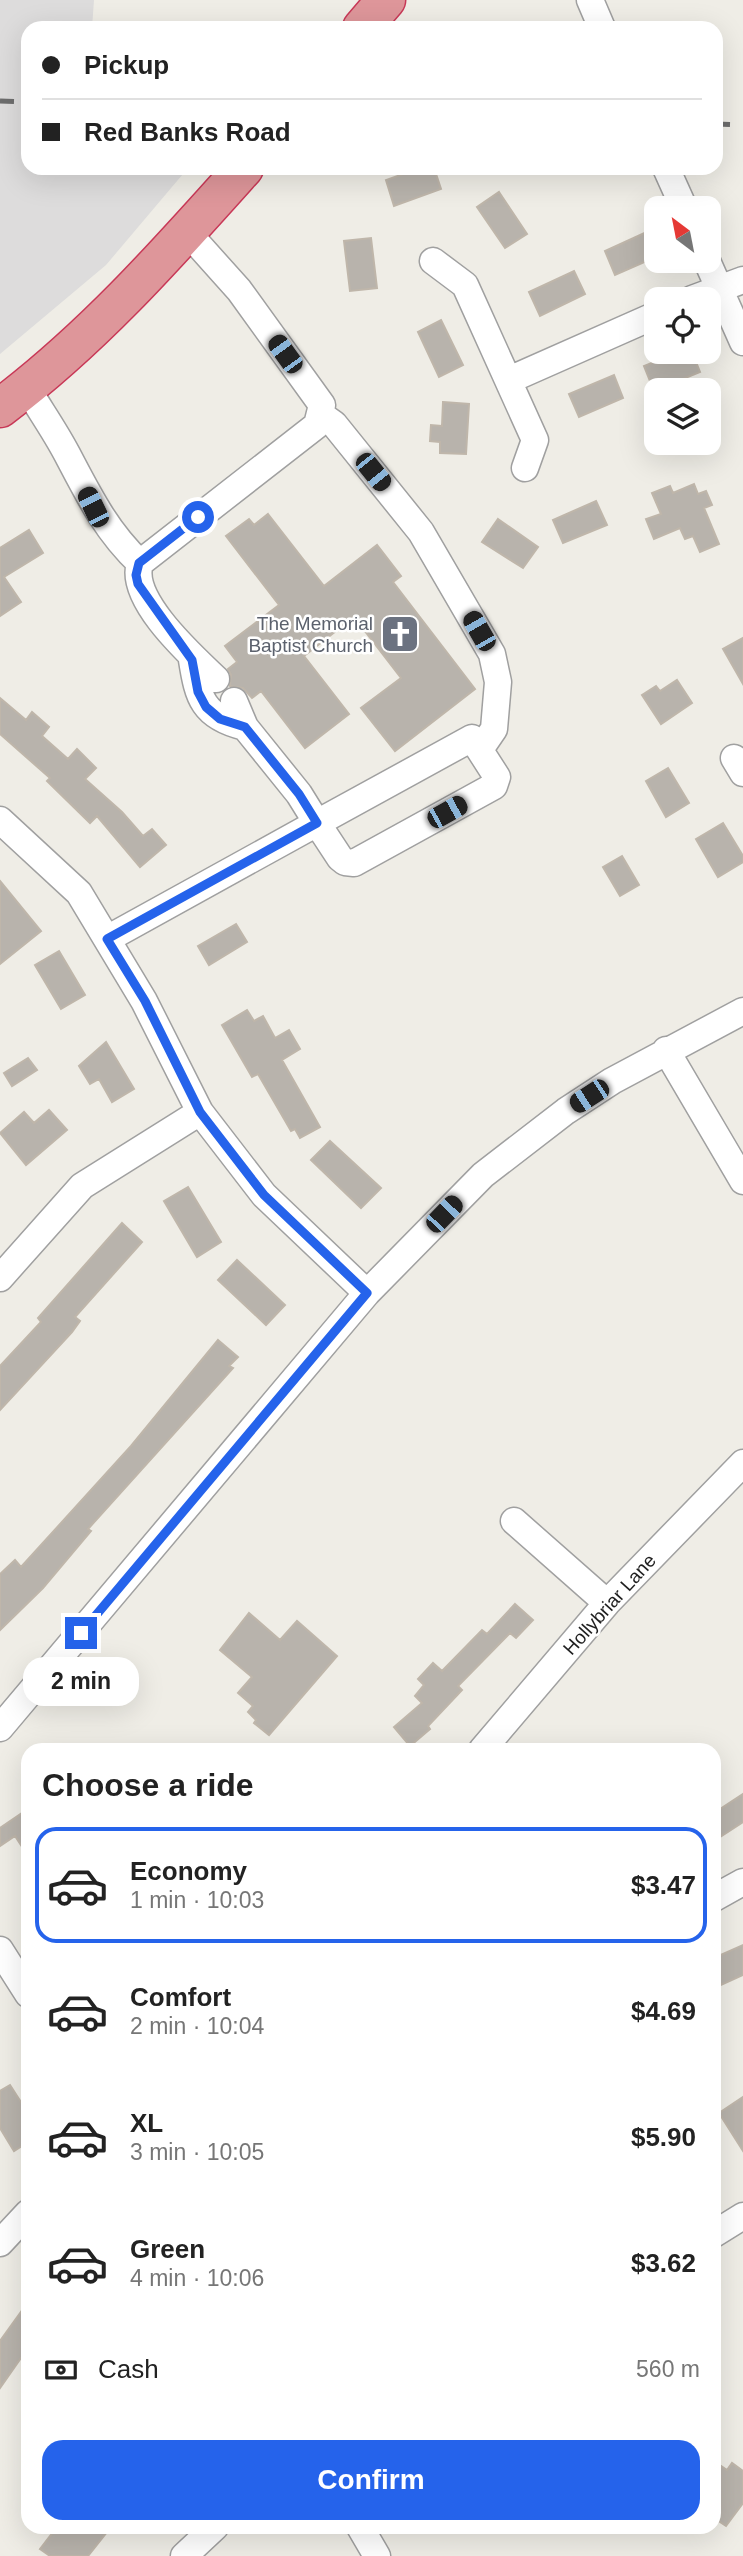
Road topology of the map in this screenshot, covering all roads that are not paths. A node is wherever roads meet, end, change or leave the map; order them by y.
1 (386, 0) edge
2 (590, 0) edge
3 (368, 21) edge
4 (599, 21) edge
5 (238, 175) edge
6 (669, 175) edge
7 (679, 196) edge
8 (187, 232) junction
9 (433, 261) dead end
10 (731, 283) edge
11 (644, 320) edge
12 (743, 342) edge
13 (509, 380) junction
14 (13, 398) edge
15 (320, 414) junction
16 (525, 468) dead end
17 (139, 563) junction
18 (192, 660) junction
19 (216, 679) dead end
20 (234, 701) dead end
21 (245, 727) junction
22 (481, 748) junction
23 (0, 820) edge
24 (317, 823) junction
25 (107, 939) junction
26 (743, 1011) edge
27 (666, 1050) junction
28 (200, 1112) junction
29 (743, 1181) edge
30 (0, 1278) edge
31 (367, 1293) junction
32 (743, 1463) edge
33 (514, 1521) dead end
34 (607, 1603) junction
35 (0, 1728) edge
36 (488, 1743) edge
37 (743, 1882) edge
38 (721, 1894) edge
39 (0, 1950) edge
40 (21, 1983) edge
41 (743, 2217) edge
42 (21, 2220) edge
43 (721, 2230) edge
44 (0, 2243) edge
45 (208, 2534) edge
46 (364, 2534) edge
47 (184, 2556) edge
48 (377, 2556) edge

1 - 3 highway
2 - 4 street
5 - 8 highway
6 - 7 street
8 - 14 highway
8 - 15 street
9 - 13 street
10 - 12 street
11 - 13 street
13 - 16 street
14 - 17 street
15 - 17 street
15 - 22 street
17 - 18 street
18 - 19 street
18 - 21 street
20 - 21 street
21 - 24 street
22 - 24 street
22 - 24 street
23 - 25 street
24 - 25 street
25 - 28 street
26 - 27 street
27 - 29 street
27 - 31 street
28 - 30 street
28 - 31 street
31 - 35 street
32 - 34 street, Hollybriar Lane
33 - 34 street
34 - 36 street, Hollybriar Lane
37 - 38 street
39 - 40 street
41 - 43 street
42 - 44 street
45 - 47 street
46 - 48 street

